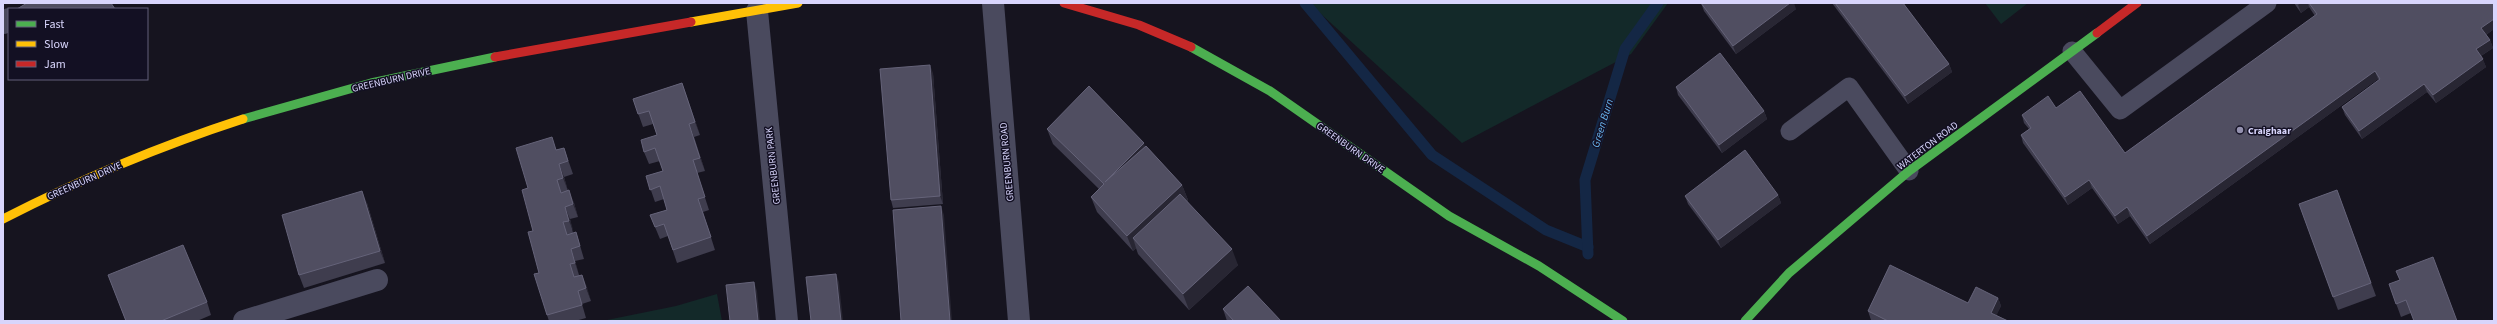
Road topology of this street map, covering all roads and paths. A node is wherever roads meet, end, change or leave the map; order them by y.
1 (798, 3) edge
2 (992, 3) edge
3 (1064, 3) edge
4 (2137, 3) edge
5 (2267, 3) edge
6 (757, 11) junction
7 (2072, 51) junction
8 (1790, 131) dead end
9 (1909, 171) junction
10 (3, 219) edge
11 (377, 280) dead end
12 (244, 321) edge
13 (787, 321) edge
14 (1019, 321) edge
15 (1623, 321) edge
16 (1745, 321) edge

1 - 6 street, GREENBURN DRIVE
2 - 14 street, GREENBURN ROAD
3 - 15 street, GREENBURN DRIVE
4 - 7 street, WATERTON ROAD
5 - 7 lane
6 - 10 street, GREENBURN DRIVE
6 - 13 street, GREENBURN PARK
7 - 9 street, WATERTON ROAD
8 - 9 lane
9 - 16 street, WATERTON ROAD
11 - 12 street

